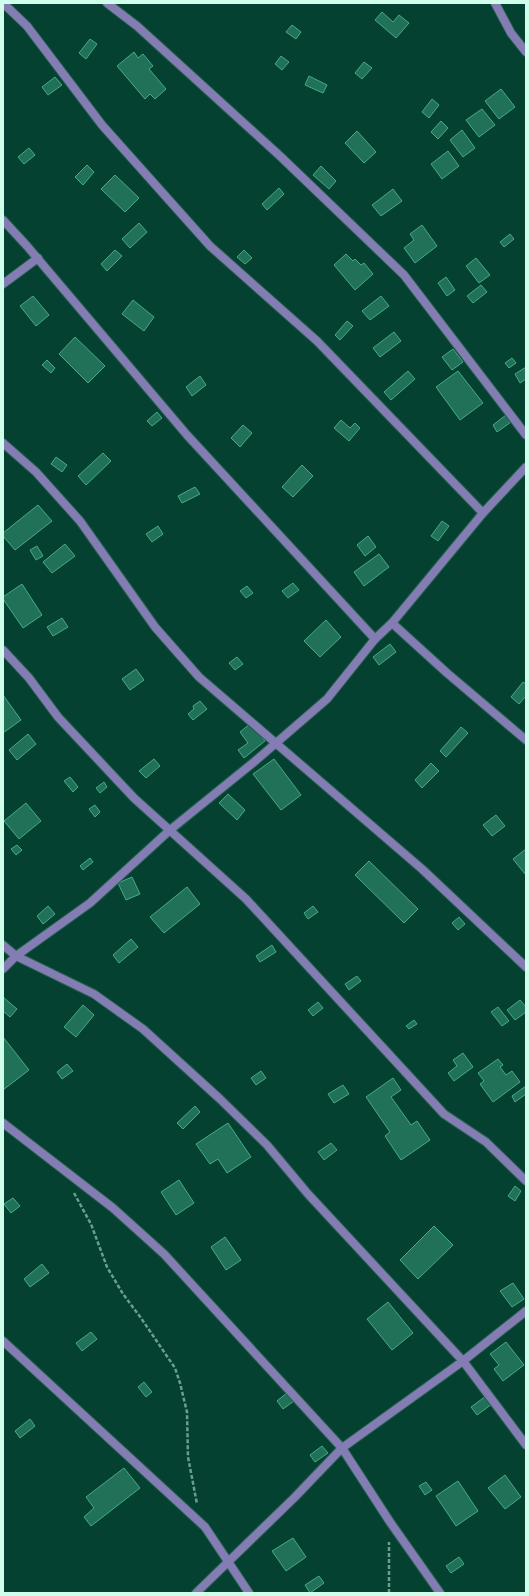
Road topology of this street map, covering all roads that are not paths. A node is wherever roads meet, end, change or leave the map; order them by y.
1 (3, 3) edge
2 (107, 3) edge
3 (495, 3) edge
4 (526, 52) edge
5 (3, 220) edge
6 (38, 258) junction
7 (3, 284) edge
8 (526, 435) edge
9 (3, 443) edge
10 (526, 467) edge
11 (483, 513) junction
12 (392, 623) junction
13 (375, 639) junction
14 (3, 650) edge
15 (526, 740) edge
16 (277, 743) junction
17 (170, 830) junction
18 (3, 945) edge
19 (16, 956) junction
20 (526, 967) edge
21 (3, 969) edge
22 (3, 1124) edge
23 (526, 1181) edge
24 (526, 1311) edge
25 (3, 1341) edge
26 (464, 1361) junction
27 (526, 1445) edge
28 (342, 1448) junction
29 (227, 1562) junction
30 (196, 1593) edge
31 (248, 1593) edge
32 (440, 1593) edge

1 - 11 street
2 - 8 street
3 - 4 street
5 - 6 street
6 - 7 street
6 - 13 street
9 - 16 street
10 - 11 street
11 - 12 street
12 - 13 street
12 - 15 street
13 - 16 street
14 - 17 street
16 - 17 street
16 - 20 street
17 - 19 street
17 - 23 street
18 - 19 street
19 - 21 street
19 - 26 street
22 - 28 street
24 - 26 street
25 - 29 street
26 - 27 street
26 - 28 street
28 - 29 street
28 - 32 street
29 - 30 street
29 - 31 street

